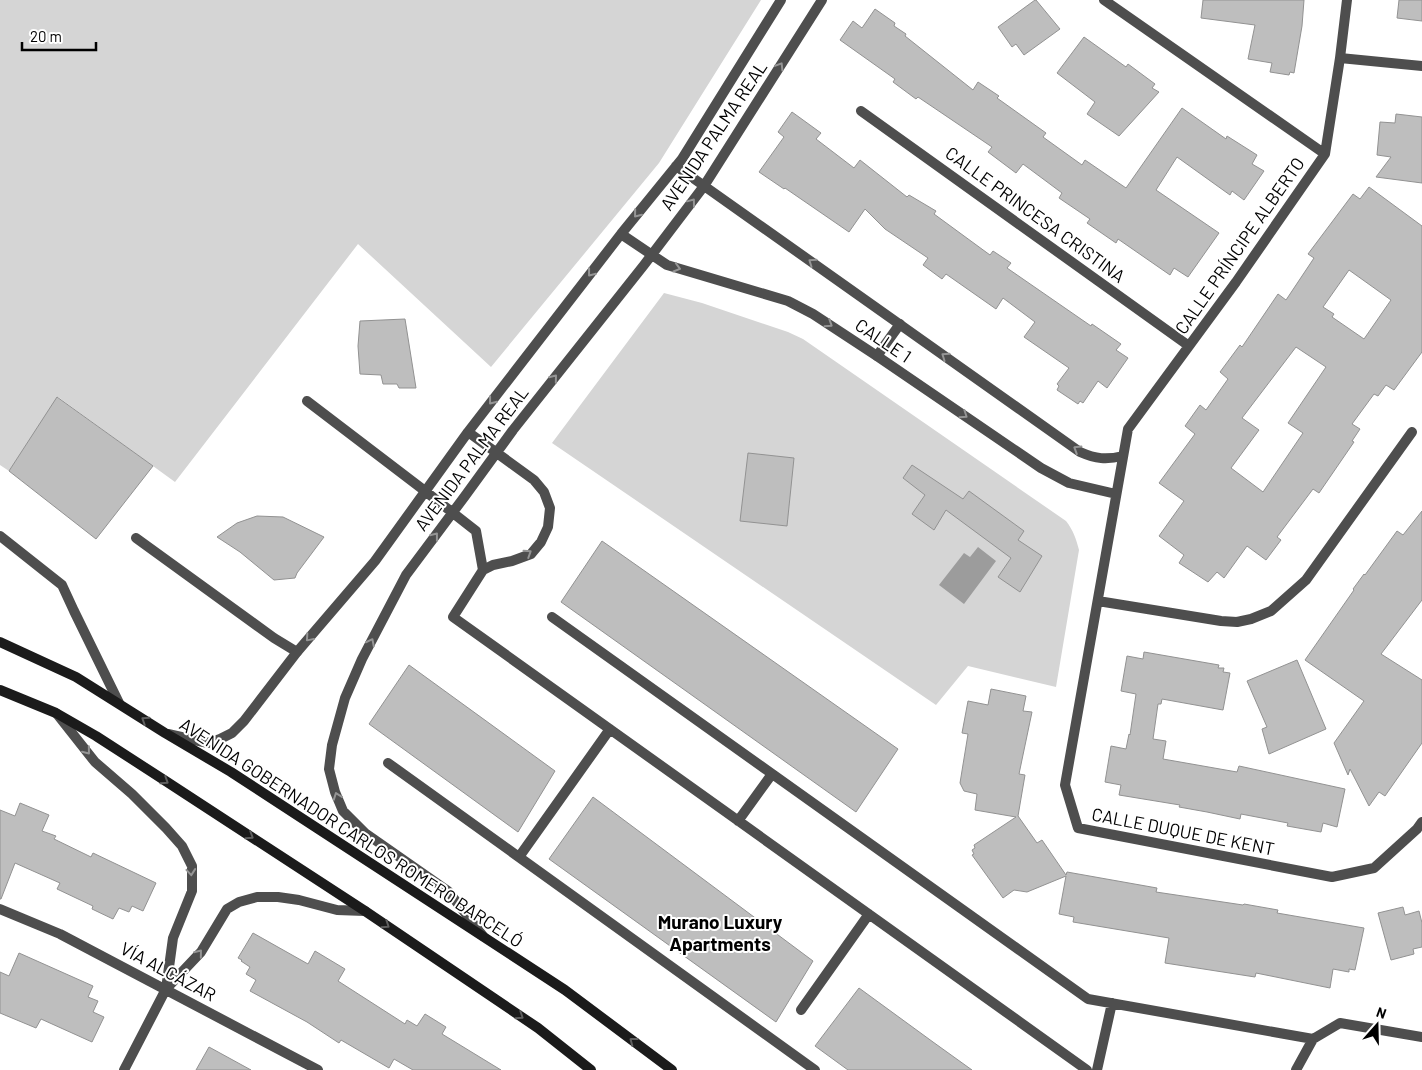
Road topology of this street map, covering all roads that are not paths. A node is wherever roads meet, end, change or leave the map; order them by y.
1 (781, 0) edge
2 (822, 0) edge
3 (1104, 0) edge
4 (1347, 0) edge
5 (1340, 58) junction
6 (1422, 66) edge
7 (862, 111) dead end
8 (1325, 154) junction
9 (676, 166) junction
10 (704, 186) junction
11 (621, 234) junction
12 (652, 255) junction
13 (900, 324) junction
14 (1189, 346) junction
15 (877, 356) junction
16 (307, 401) dead end
17 (468, 432) junction
18 (1412, 432) dead end
19 (496, 453) junction
20 (1123, 456) junction
21 (425, 491) junction
22 (1116, 494) junction
23 (453, 512) junction
24 (0, 536) edge
25 (136, 538) dead end
26 (484, 570) junction
27 (1098, 601) junction
28 (552, 617) dead end
29 (0, 642) edge
30 (297, 652) junction
31 (0, 690) edge
32 (119, 703) junction
33 (56, 713) junction
34 (610, 729) junction
35 (165, 733) junction
36 (388, 764) dead end
37 (772, 774) junction
38 (738, 821) junction
39 (1422, 822) edge
40 (519, 857) junction
41 (0, 909) edge
42 (365, 911) junction
43 (869, 914) junction
44 (484, 936) junction
45 (166, 989) junction
46 (1112, 1004) junction
47 (801, 1010) dead end
48 (1422, 1037) edge
49 (1313, 1039) junction
50 (124, 1070) edge
51 (318, 1070) edge
52 (591, 1070) edge
53 (672, 1070) edge
54 (816, 1070) edge
55 (1087, 1070) edge
56 (1097, 1070) edge
57 (1296, 1070) edge

1 - 9 street, AVENIDA PALMA REAL
10 -> 2 street, AVENIDA PALMA REAL
3 - 8 street
4 - 5 street, CALLE PRÍNCIPE ALBERTO
5 - 6 street
5 - 8 street, CALLE PRÍNCIPE ALBERTO
7 - 14 street, CALLE PRINCESA CRISTINA
8 - 14 street, CALLE PRÍNCIPE ALBERTO
9 - 10 street, CALLE 1
9 -> 11 street, AVENIDA PALMA REAL
12 -> 10 street, AVENIDA PALMA REAL
13 -> 10 street, CALLE 1
11 - 12 street, CALLE 1
11 -> 17 street, AVENIDA PALMA REAL
12 -> 15 street, CALLE 1
19 -> 12 street, AVENIDA PALMA REAL
13 - 15 street
20 -> 13 street, CALLE 1
14 - 20 street, CALLE PRÍNCIPE ALBERTO
15 -> 22 street, CALLE 1
16 - 21 street
17 - 19 street
17 - 21 street, AVENIDA PALMA REAL
18 - 27 street
19 - 23 street, AVENIDA PALMA REAL
26 -> 19 street
20 - 22 street, CALLE PRÍNCIPE ALBERTO
21 - 23 street
21 -> 30 street, AVENIDA PALMA REAL
22 - 27 street, CALLE DUQUE DE KENT
23 - 26 street
44 -> 23 street, AVENIDA PALMA REAL
24 - 32 street
25 - 30 street
26 - 34 street
27 - 39 street, CALLE DUQUE DE KENT
28 - 37 street
29 - 32 main road, AVENIDA GOBERNADOR CARLOS ROMERO BARCELÓ
30 - 35 street
31 - 33 main road
35 -> 32 main road, AVENIDA GOBERNADOR CARLOS ROMERO BARCELÓ
33 -> 42 main road
33 -> 45 street
34 - 38 street
34 - 40 street
35 - 44 main road, AVENIDA GOBERNADOR CARLOS ROMERO BARCELÓ
36 - 40 street
37 - 38 street
37 - 46 street
38 - 43 street
40 - 54 street
41 - 45 street, VÍA ALCÁZAR
45 -> 42 street
42 -> 52 main road
43 - 47 street
43 - 55 street
53 -> 44 main road, AVENIDA GOBERNADOR CARLOS ROMERO BARCELÓ
45 - 50 street
45 - 51 street, VÍA ALCÁZAR
46 - 49 street
46 - 56 street
48 - 49 street
49 - 57 street

